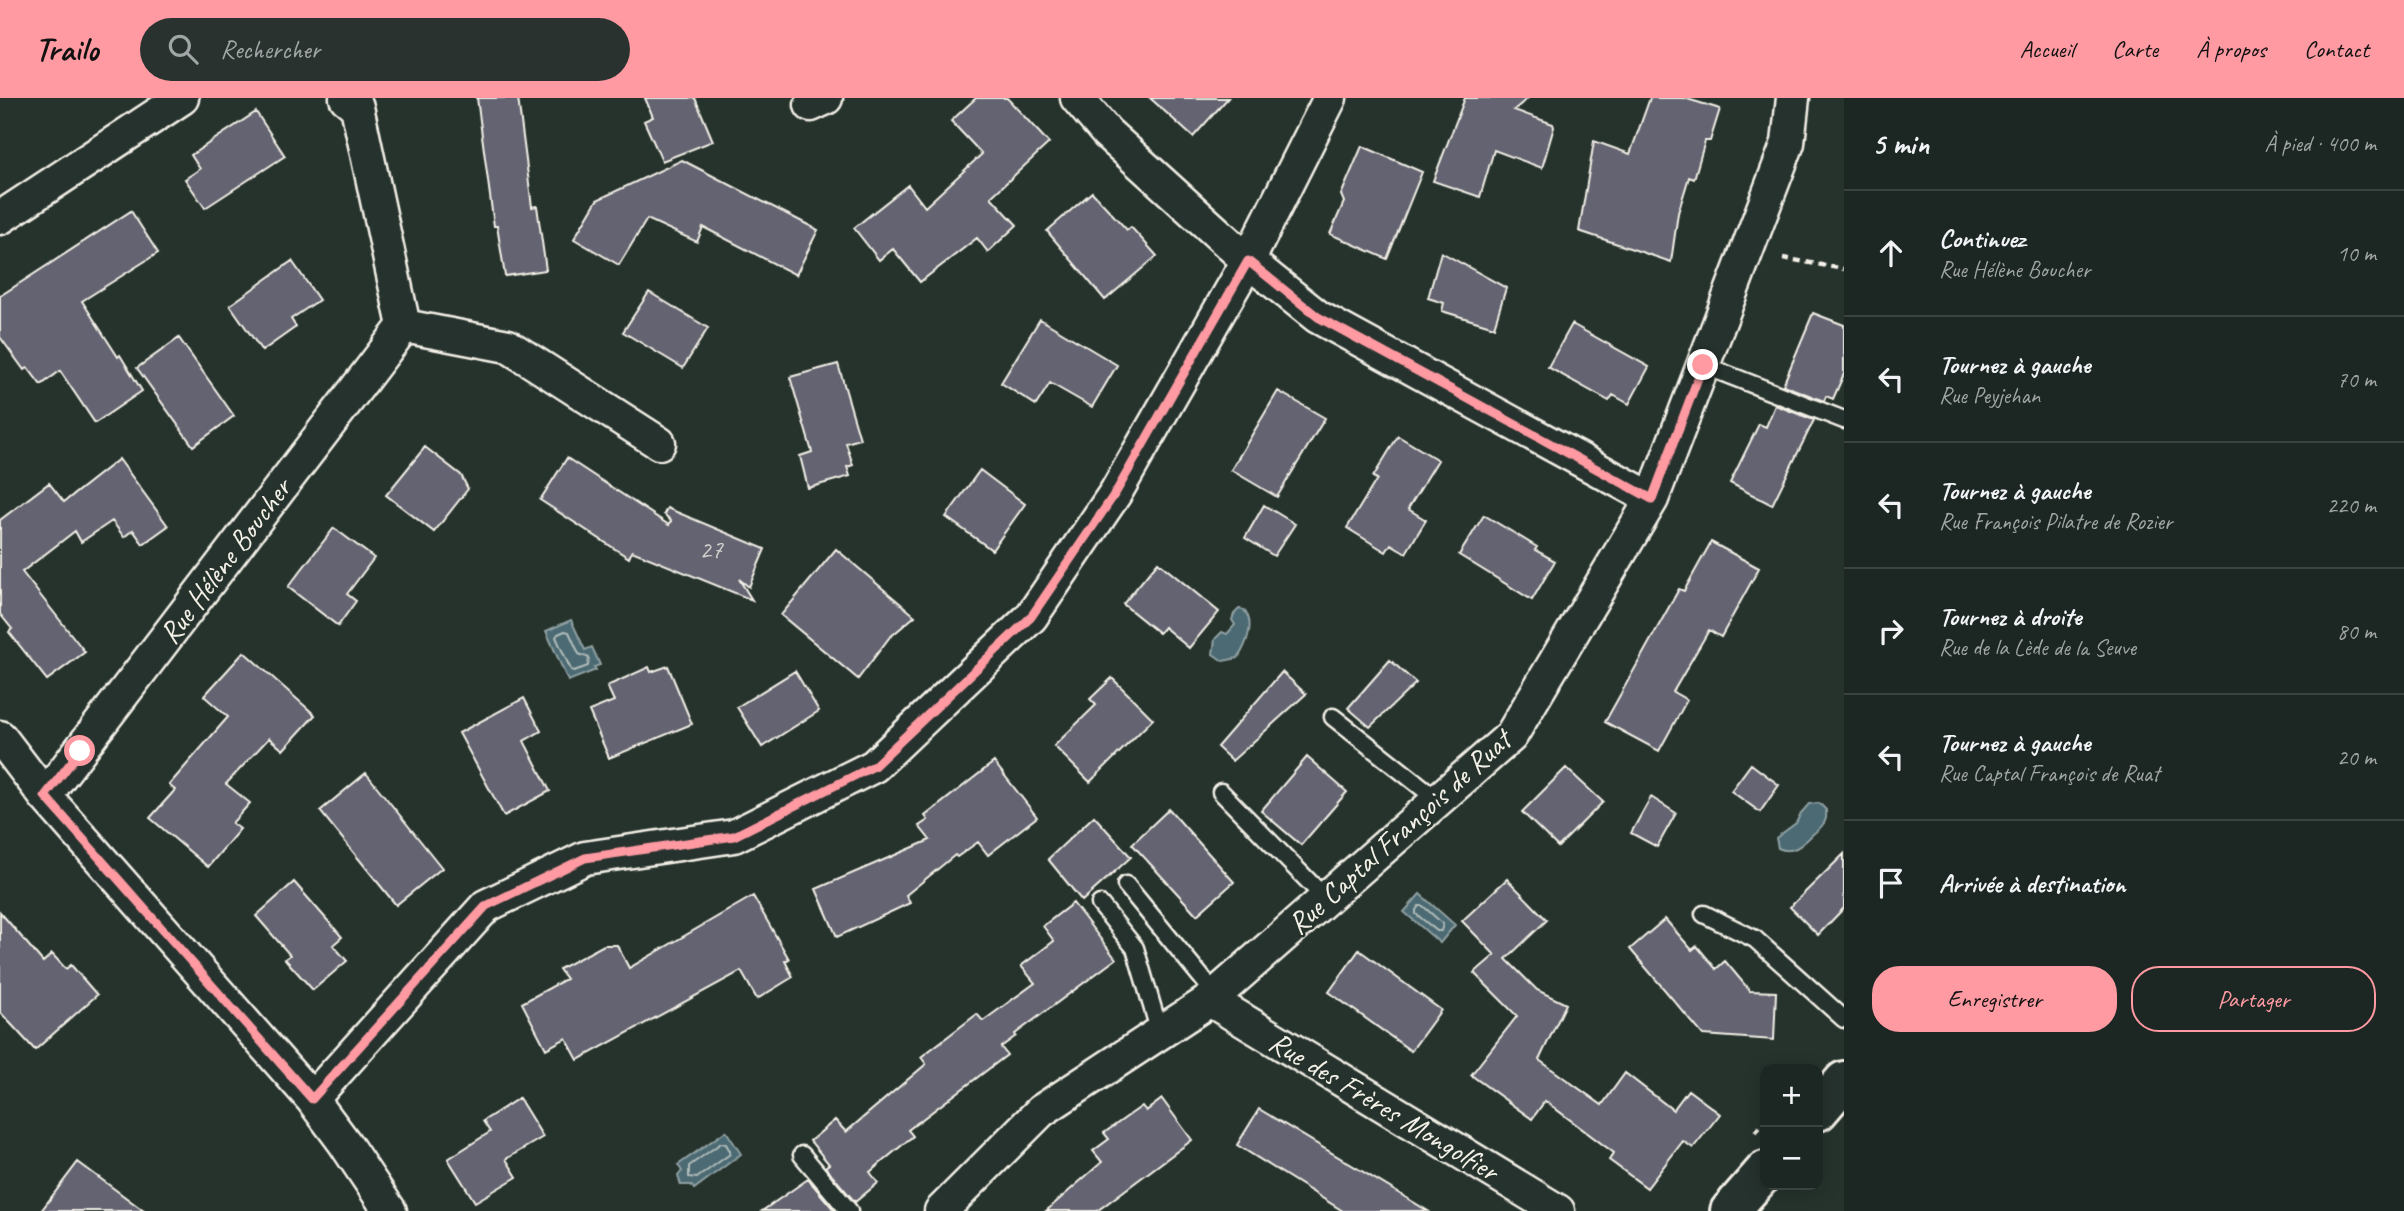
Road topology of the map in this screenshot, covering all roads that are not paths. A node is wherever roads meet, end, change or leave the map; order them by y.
1 (182, 98) edge
2 (346, 98) edge
3 (1077, 98) edge
4 (1330, 98) edge
5 (1793, 98) edge
6 (0, 218) edge
7 (1248, 261) junction
8 (404, 326) junction
9 (1703, 365) junction
10 (1844, 420) edge
11 (659, 443) dead end
12 (1652, 499) junction
13 (1333, 717) dead end
14 (0, 737) edge
15 (1221, 792) dead end
16 (45, 796) junction
17 (1438, 800) junction
18 (1126, 885) dead end
19 (1326, 899) junction
20 (1100, 904) dead end
21 (1704, 914) dead end
22 (1213, 998) junction
23 (1844, 1019) edge
24 (1160, 1033) junction
25 (1844, 1081) edge
26 (312, 1099) junction
27 (1823, 1105) edge
28 (802, 1154) dead end
29 (1760, 1177) edge
30 (390, 1211) edge
31 (849, 1211) edge
32 (940, 1211) edge
33 (1558, 1211) edge
34 (1730, 1211) edge

1 - 6 street
2 - 8 street
3 - 7 street
4 - 7 street
5 - 9 street, Rue Captal François de Ruat
7 - 12 street
7 - 26 street
8 - 11 street
8 - 16 street, Rue Hélène Boucher
9 - 10 lane
9 - 12 street, Rue Captal François de Ruat
12 - 17 street, Rue Captal François de Ruat
13 - 17 lane
14 - 16 street
15 - 19 lane
16 - 26 street
17 - 19 street, Rue Captal François de Ruat
18 - 22 lane
19 - 22 street, Rue Captal François de Ruat
20 - 24 lane
21 - 23 lane
22 - 24 street, Rue Captal François de Ruat
22 - 33 street, Rue des Frères Mongolfier
24 - 32 street, Rue Captal François de Ruat
25 - 27 street
26 - 30 street
28 - 31 lane
29 - 34 street

